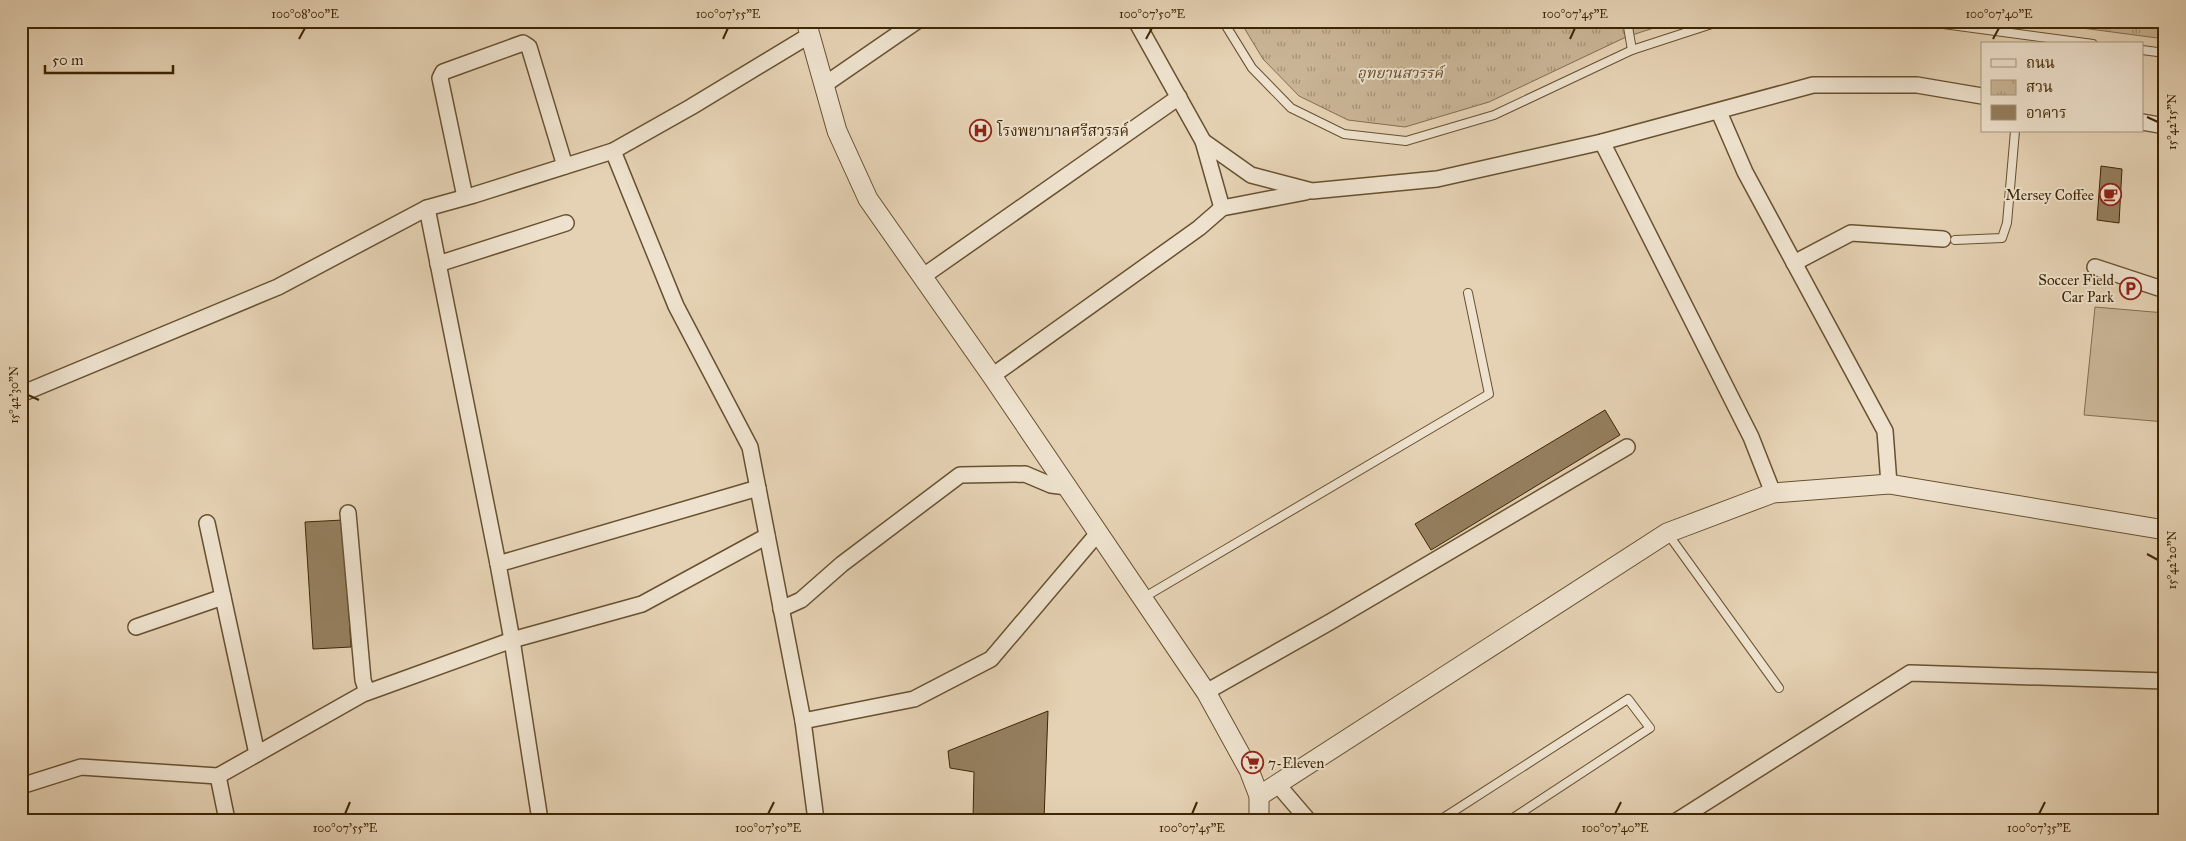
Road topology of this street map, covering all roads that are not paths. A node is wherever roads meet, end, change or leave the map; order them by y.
1 (917, 21) edge
2 (1223, 21) edge
3 (1627, 21) edge
4 (1720, 21) edge
5 (1921, 21) edge
6 (1143, 24) edge
7 (808, 28) edge
8 (2078, 42) edge
9 (1632, 50) junction
10 (2144, 50) edge
11 (2165, 53) edge
12 (824, 86) junction
13 (1981, 96) edge
14 (1179, 98) junction
15 (1719, 112) junction
16 (2144, 122) edge
17 (2165, 126) edge
18 (2015, 132) edge
19 (1204, 141) junction
20 (1602, 142) junction
21 (613, 151) junction
22 (565, 166) junction
23 (1312, 191) junction
24 (466, 198) junction
25 (427, 208) junction
26 (1222, 208) junction
27 (566, 223) dead end
28 (1949, 240) joint
29 (1794, 263) junction
30 (438, 264) junction
31 (2095, 267) dead end
32 (922, 277) junction
33 (2165, 290) edge
34 (1468, 293) dead end
35 (992, 376) junction
36 (21, 394) edge
37 (1627, 448) dead end
38 (1889, 484) junction
39 (1067, 487) junction
40 (758, 488) junction
41 (1773, 494) junction
42 (348, 513) dead end
43 (207, 524) dead end
44 (2165, 530) edge
45 (1098, 533) junction
46 (1667, 533) junction
47 (767, 536) junction
48 (498, 564) junction
49 (223, 597) junction
50 (1142, 598) junction
51 (781, 609) junction
52 (136, 627) dead end
53 (512, 640) junction
54 (2165, 681) edge
55 (1779, 688) dead end
56 (367, 692) junction
57 (1206, 692) junction
58 (803, 722) junction
59 (257, 754) junction
60 (218, 776) junction
61 (1278, 785) junction
62 (21, 786) edge
63 (1259, 796) junction
64 (227, 820) edge
65 (540, 820) edge
66 (816, 820) edge
67 (1259, 820) edge
68 (1308, 820) edge
69 (1440, 820) edge
70 (1510, 820) edge
71 (1678, 820) edge

1 - 12 street
2 - 9 lane
3 - 9 lane
4 - 9 lane
5 - 8 lane
6 - 14 street
7 - 12 street
7 - 21 street
10 - 11 lane
12 - 32 street
13 - 15 street
14 - 19 street
14 - 32 street
15 - 20 street
15 - 29 street
16 - 17 street
18 - 28 lane
19 - 23 street
19 - 26 street
20 - 23 street
20 - 41 street
21 - 22 street
21 - 40 street
22 - 24 street
22 - 24 street
23 - 26 street
24 - 25 street
25 - 30 street
25 - 36 street
26 - 35 street
27 - 30 street
28 - 29 street
29 - 38 street
30 - 48 street
31 - 33 street
32 - 35 street
34 - 50 lane
35 - 39 street
37 - 57 street
38 - 41 street
38 - 44 street
39 - 45 street
39 - 51 street
40 - 47 street
40 - 48 street
41 - 46 street
42 - 56 street
43 - 49 street
45 - 50 street
45 - 58 street
46 - 55 lane
46 - 61 street
47 - 51 street
47 - 53 street
48 - 53 street
49 - 52 street
49 - 59 street
50 - 57 street
51 - 58 street
53 - 56 street
53 - 65 street
54 - 71 street
56 - 59 street
57 - 63 street
58 - 66 street
59 - 60 street
60 - 62 street
60 - 64 street
61 - 63 street
61 - 68 street
63 - 67 street
69 - 70 lane

